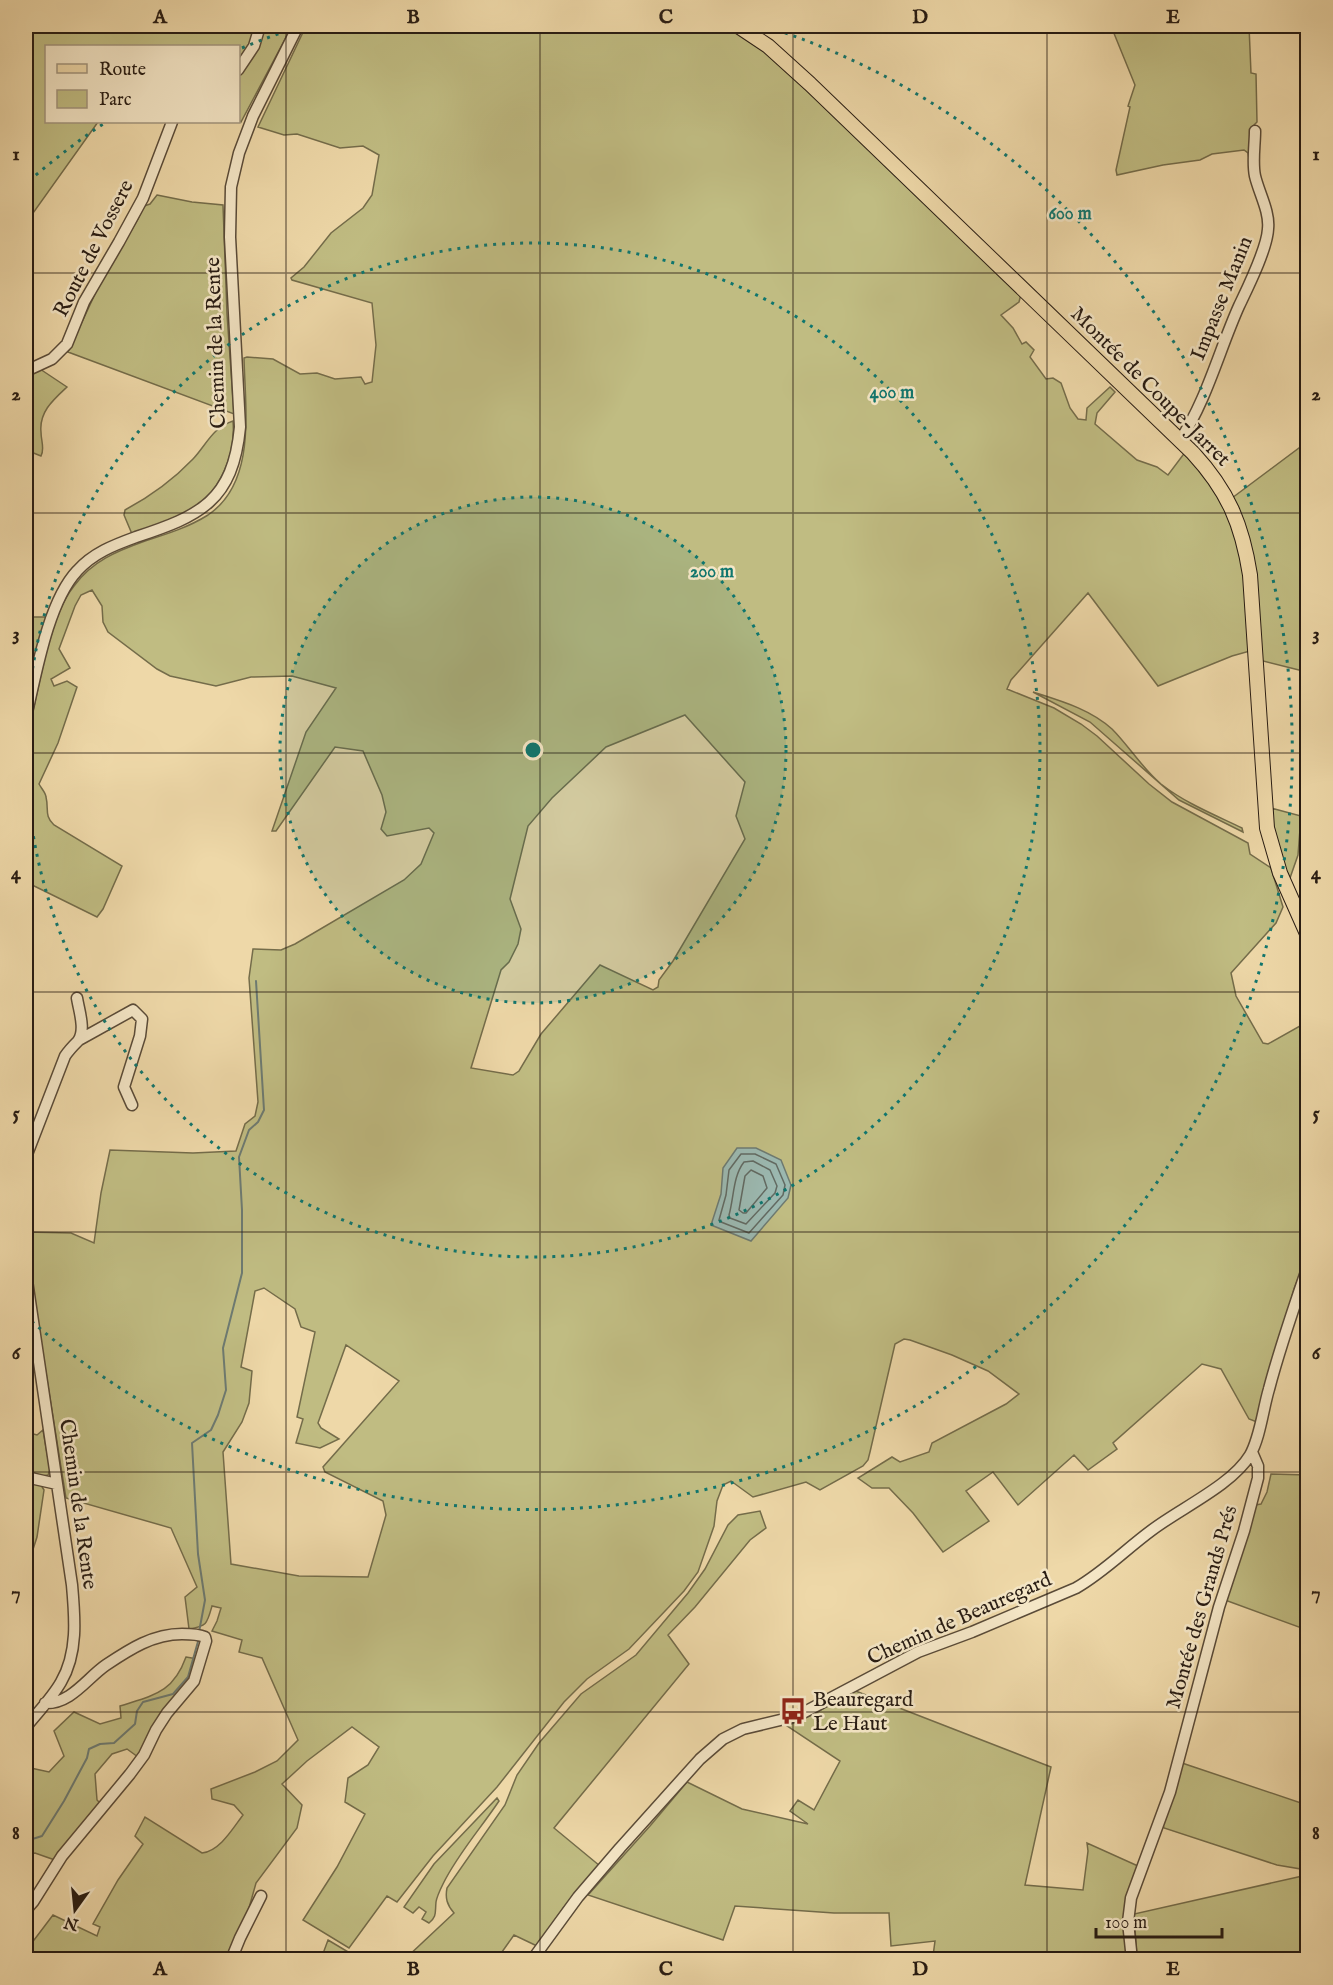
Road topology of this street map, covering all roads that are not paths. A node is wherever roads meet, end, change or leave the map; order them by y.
1 (260, 26) edge
2 (298, 26) edge
3 (738, 26) edge
4 (240, 67) edge
5 (172, 123) edge
6 (1255, 130) dead end
7 (26, 371) edge
8 (1180, 440) junction
9 (26, 717) edge
10 (1308, 936) edge
11 (77, 998) dead end
12 (79, 1040) junction
13 (132, 1105) dead end
14 (26, 1157) edge
15 (1308, 1266) edge
16 (26, 1274) edge
17 (1252, 1452) junction
18 (26, 1477) edge
19 (57, 1484) junction
20 (45, 1703) junction
21 (26, 1727) edge
22 (261, 1896) dead end
23 (26, 1910) edge
24 (231, 1959) edge
25 (532, 1959) edge
26 (1132, 1959) edge

1 - 4 street
2 - 9 street, Chemin de la Rente
3 - 8 main road, Montée de Coupe-Jarret
5 - 7 street, Route de Vossere
6 - 8 street, Impasse Manin
8 - 10 main road, Montée de Coupe-Jarret
11 - 12 street
12 - 13 street
12 - 14 street
15 - 17 street, Montée des Grands Prés
16 - 19 street, Chemin de la Rente
17 - 25 street, Chemin de Beauregard
17 - 26 street, Montée des Grands Prés
18 - 19 street
19 - 20 street, Chemin de la Rente
20 - 21 street, Chemin de la Rente
20 - 23 street
22 - 24 street

